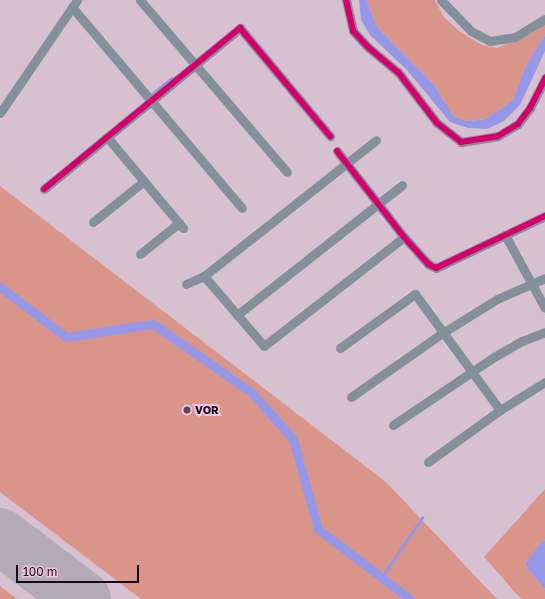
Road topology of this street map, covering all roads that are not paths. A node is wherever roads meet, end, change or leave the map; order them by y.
1 (140, 0) edge
2 (346, 0) edge
3 (441, 0) edge
4 (74, 4) edge
5 (545, 18) edge
6 (196, 65) junction
7 (545, 78) edge
8 (151, 101) junction
9 (0, 113) edge
10 (330, 136) dead end
11 (107, 137) junction
12 (376, 140) dead end
13 (336, 151) dead end
14 (346, 164) junction
15 (287, 172) dead end
16 (144, 181) junction
17 (402, 185) dead end
18 (44, 189) dead end
19 (378, 203) junction
20 (242, 208) dead end
21 (545, 216) edge
22 (93, 222) dead end
23 (505, 235) junction
24 (404, 237) junction
25 (140, 254) dead end
26 (204, 276) junction
27 (545, 278) edge
28 (533, 283) junction
29 (186, 284) dead end
30 (545, 308) edge
31 (237, 315) junction
32 (444, 332) junction
33 (545, 332) edge
34 (340, 348) dead end
35 (472, 372) junction
36 (545, 382) edge
37 (351, 397) dead end
38 (500, 410) junction
39 (393, 425) dead end
40 (428, 462) dead end

1 - 6 street
2 - 7 street
3 - 5 street
4 - 8 street
4 - 9 street
6 - 8 street
6 - 10 street
6 - 15 street
8 - 11 street
8 - 20 street
11 - 16 street
11 - 18 street
12 - 14 street
13 - 14 street
14 - 19 street
14 - 26 street
16 - 22 street
16 - 25 street
17 - 19 street
19 - 24 street
19 - 31 street
21 - 23 street
23 - 24 street
23 - 28 street
24 - 31 street
26 - 29 street
26 - 31 street
27 - 28 street
28 - 30 street
28 - 32 street
32 - 34 street
32 - 35 street
32 - 37 street
33 - 35 street
35 - 38 street
35 - 39 street
36 - 38 street
38 - 40 street

